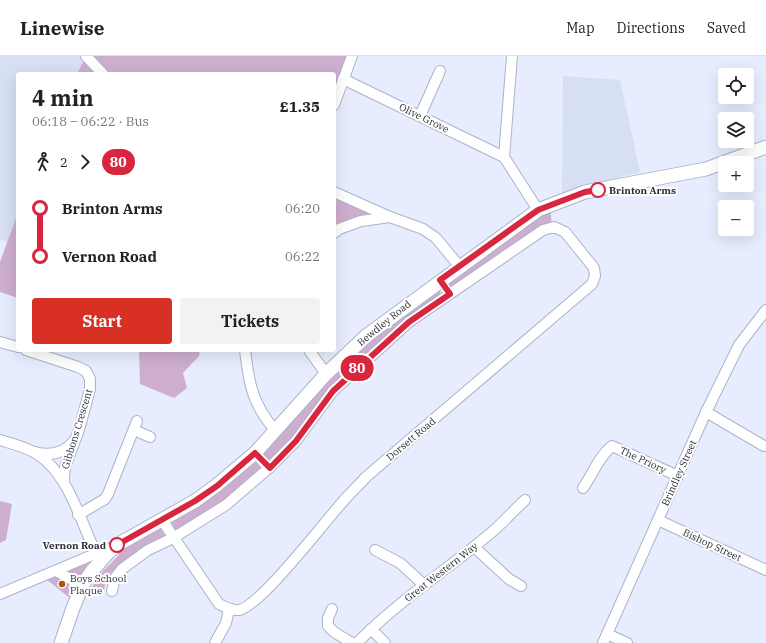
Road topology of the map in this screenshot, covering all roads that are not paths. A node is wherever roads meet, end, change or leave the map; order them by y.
1 (86, 56) edge
2 (352, 56) edge
3 (512, 60) edge
4 (440, 70) dead end
5 (101, 72) edge
6 (343, 80) junction
7 (336, 99) edge
8 (420, 116) junction
9 (766, 147) edge
10 (504, 158) junction
11 (336, 193) edge
12 (538, 210) junction
13 (390, 217) junction
14 (336, 231) edge
15 (460, 267) junction
16 (594, 268) joint
17 (440, 280) junction
18 (450, 294) junction
19 (766, 310) edge
20 (0, 342) edge
21 (16, 347) edge
22 (32, 352) edge
23 (245, 352) edge
24 (310, 352) edge
25 (326, 374) junction
26 (706, 412) junction
27 (275, 430) junction
28 (150, 437) dead end
29 (76, 439) junction
30 (0, 440) edge
31 (764, 446) dead end
32 (32, 451) junction
33 (255, 453) junction
34 (270, 468) junction
35 (678, 476) junction
36 (64, 480) junction
37 (583, 488) dead end
38 (525, 500) dead end
39 (78, 515) junction
40 (162, 520) junction
41 (658, 520) junction
42 (173, 538) junction
43 (117, 545) junction
44 (474, 547) junction
45 (375, 550) dead end
46 (96, 553) junction
47 (766, 570) edge
48 (56, 571) junction
49 (423, 584) junction
50 (520, 586) dead end
51 (80, 590) junction
52 (112, 591) dead end
53 (0, 594) edge
54 (229, 609) junction
55 (332, 610) dead end
56 (371, 629) junction
57 (605, 638) edge
58 (61, 643) edge
59 (215, 643) edge
60 (352, 643) edge
61 (358, 643) edge
62 (385, 643) edge
63 (627, 643) edge

1 - 5 street
2 - 6 street
3 - 10 street
4 - 8 street
6 - 7 street
6 - 8 street, Olive Grove
8 - 10 street, Olive Grove
9 - 12 main road, Bewdley Road
10 - 12 street
11 - 13 street
12 - 15 main road, Bewdley Road
13 - 14 street
13 - 15 street
15 - 17 main road, Bewdley Road
16 - 18 street, Bewdley Road
16 - 54 street, Dorsett Road
17 - 18 street
17 - 25 main road, Bewdley Road
18 - 34 street, Bewdley Road
19 - 26 street, Brindley Street
20 - 21 street
22 - 29 street, Gibbons Crescent
23 - 27 street
24 - 25 street
25 - 27 main road, Bewdley Road
26 - 31 street
26 - 35 street, Brindley Street
27 - 33 main road, Bewdley Road
28 - 39 street
29 - 32 street
29 - 36 street, Gibbons Crescent
30 - 32 street
32 - 36 street
33 - 34 street
33 - 40 main road, Bewdley Road
34 - 42 street, Bewdley Road
35 - 37 street, The Priory
35 - 41 street, Brindley Street
36 - 39 street
38 - 44 street, Great Western Way
39 - 46 street
40 - 42 street
40 - 43 main road, Bewdley Road
41 - 47 street, Bishop Street
41 - 57 street, Brindley Street
42 - 52 street, Bewdley Road
42 - 54 street
43 - 46 street, Bewdley Road
43 - 51 main road
44 - 49 street, Great Western Way
44 - 50 street
45 - 49 street
46 - 48 street, Bewdley Road
48 - 51 street
48 - 53 street, Bewdley Road
49 - 56 street, Great Western Way
51 - 58 main road
54 - 59 street
55 - 60 street
56 - 61 street, Great Western Way
56 - 62 street
57 - 63 street

